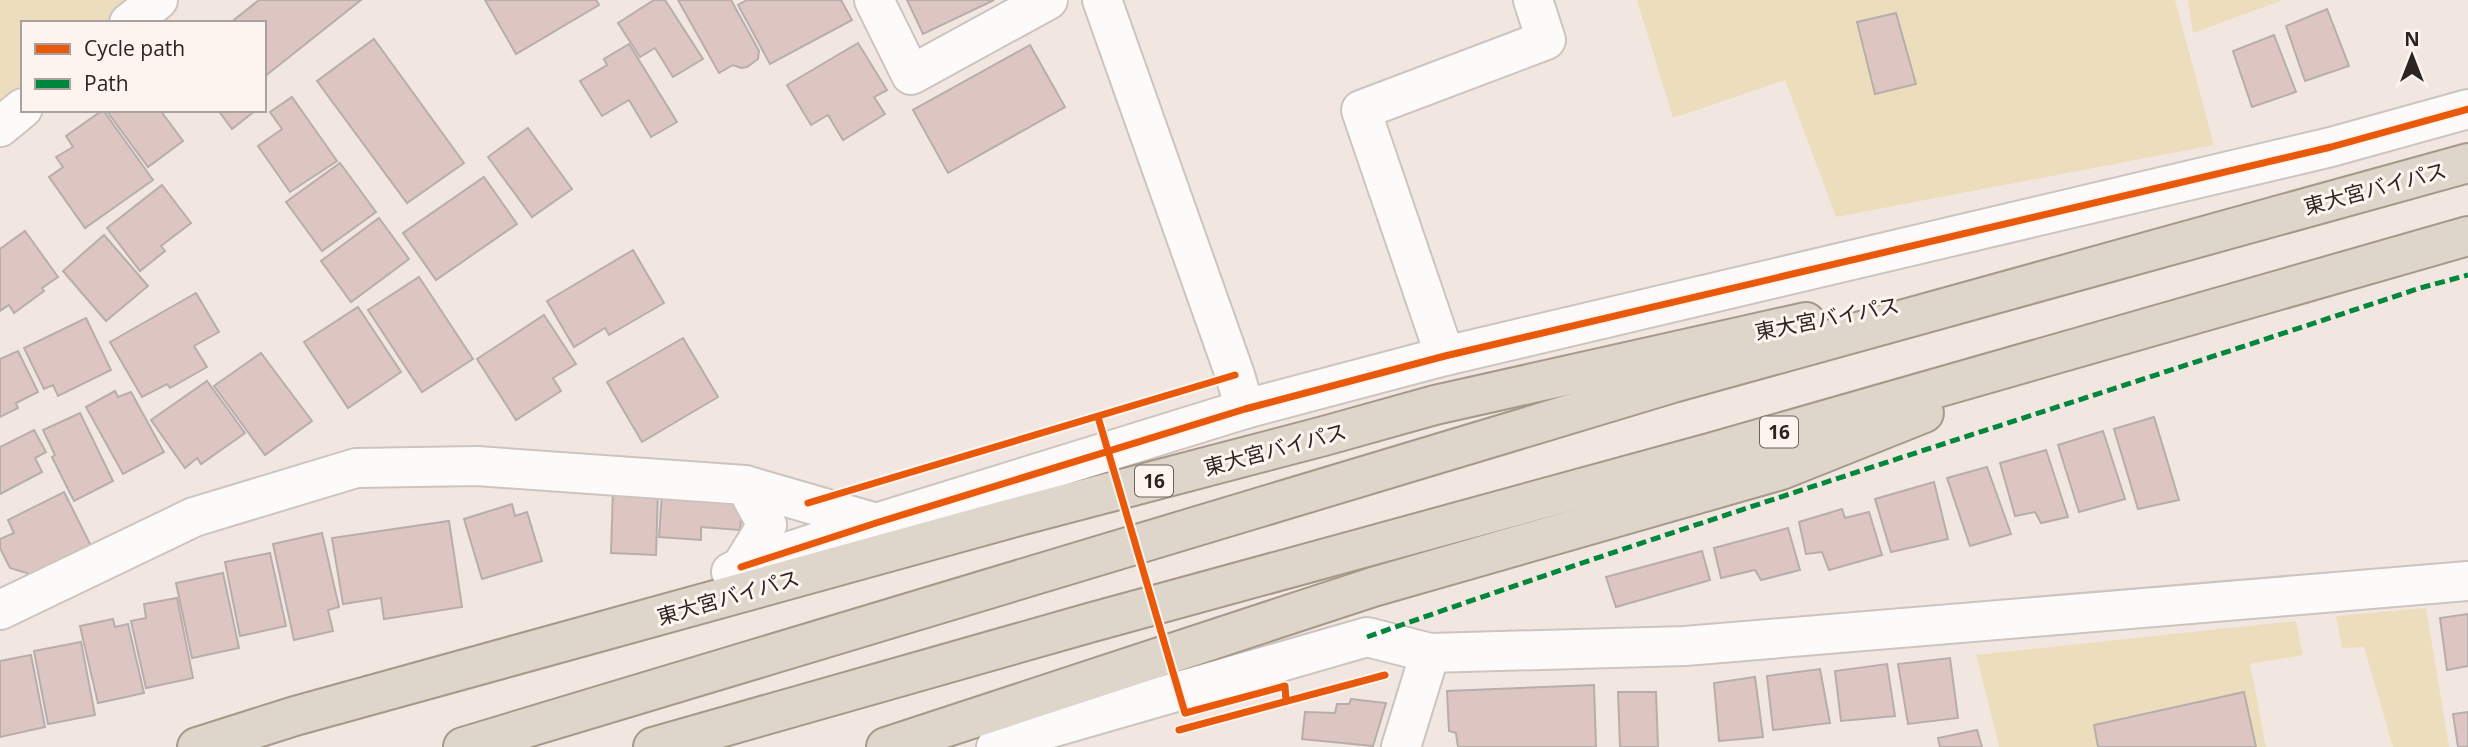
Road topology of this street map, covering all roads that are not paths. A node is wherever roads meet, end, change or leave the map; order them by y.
1 (158, 0) edge
2 (874, 0) edge
3 (1048, 0) edge
4 (1102, 0) edge
5 (1533, 0) edge
6 (132, 21) edge
7 (2468, 109) edge
8 (21, 110) edge
9 (0, 127) edge
10 (2468, 163) edge
11 (2468, 236) edge
12 (2121, 259) junction
13 (2138, 329) junction
14 (1445, 356) junction
15 (1245, 409) junction
16 (745, 485) junction
17 (876, 523) junction
18 (741, 567) junction
19 (2468, 581) edge
20 (0, 610) edge
21 (622, 627) junction
22 (1430, 653) junction
23 (198, 747) edge
24 (463, 747) edge
25 (653, 747) edge
26 (886, 747) edge
27 (996, 747) edge
28 (1401, 747) edge

1 - 6 street
2 - 3 street
4 - 15 street
5 - 14 street
7 - 14 street
8 - 9 street
10 - 12 highway, 東大宮バイパス / 16
11 - 13 highway, 16
12 - 21 highway, 東大宮バイパス / 16
12 - 24 highway, 東大宮バイパス / 16
13 - 25 highway, 16
13 - 26 highway, 16
14 - 15 street
15 - 17 street
16 - 17 street
16 - 18 street
16 - 20 street
17 - 18 street
18 - 21 street
19 - 22 street
21 - 23 highway, 東大宮バイパス / 16
22 - 27 street
22 - 28 street

